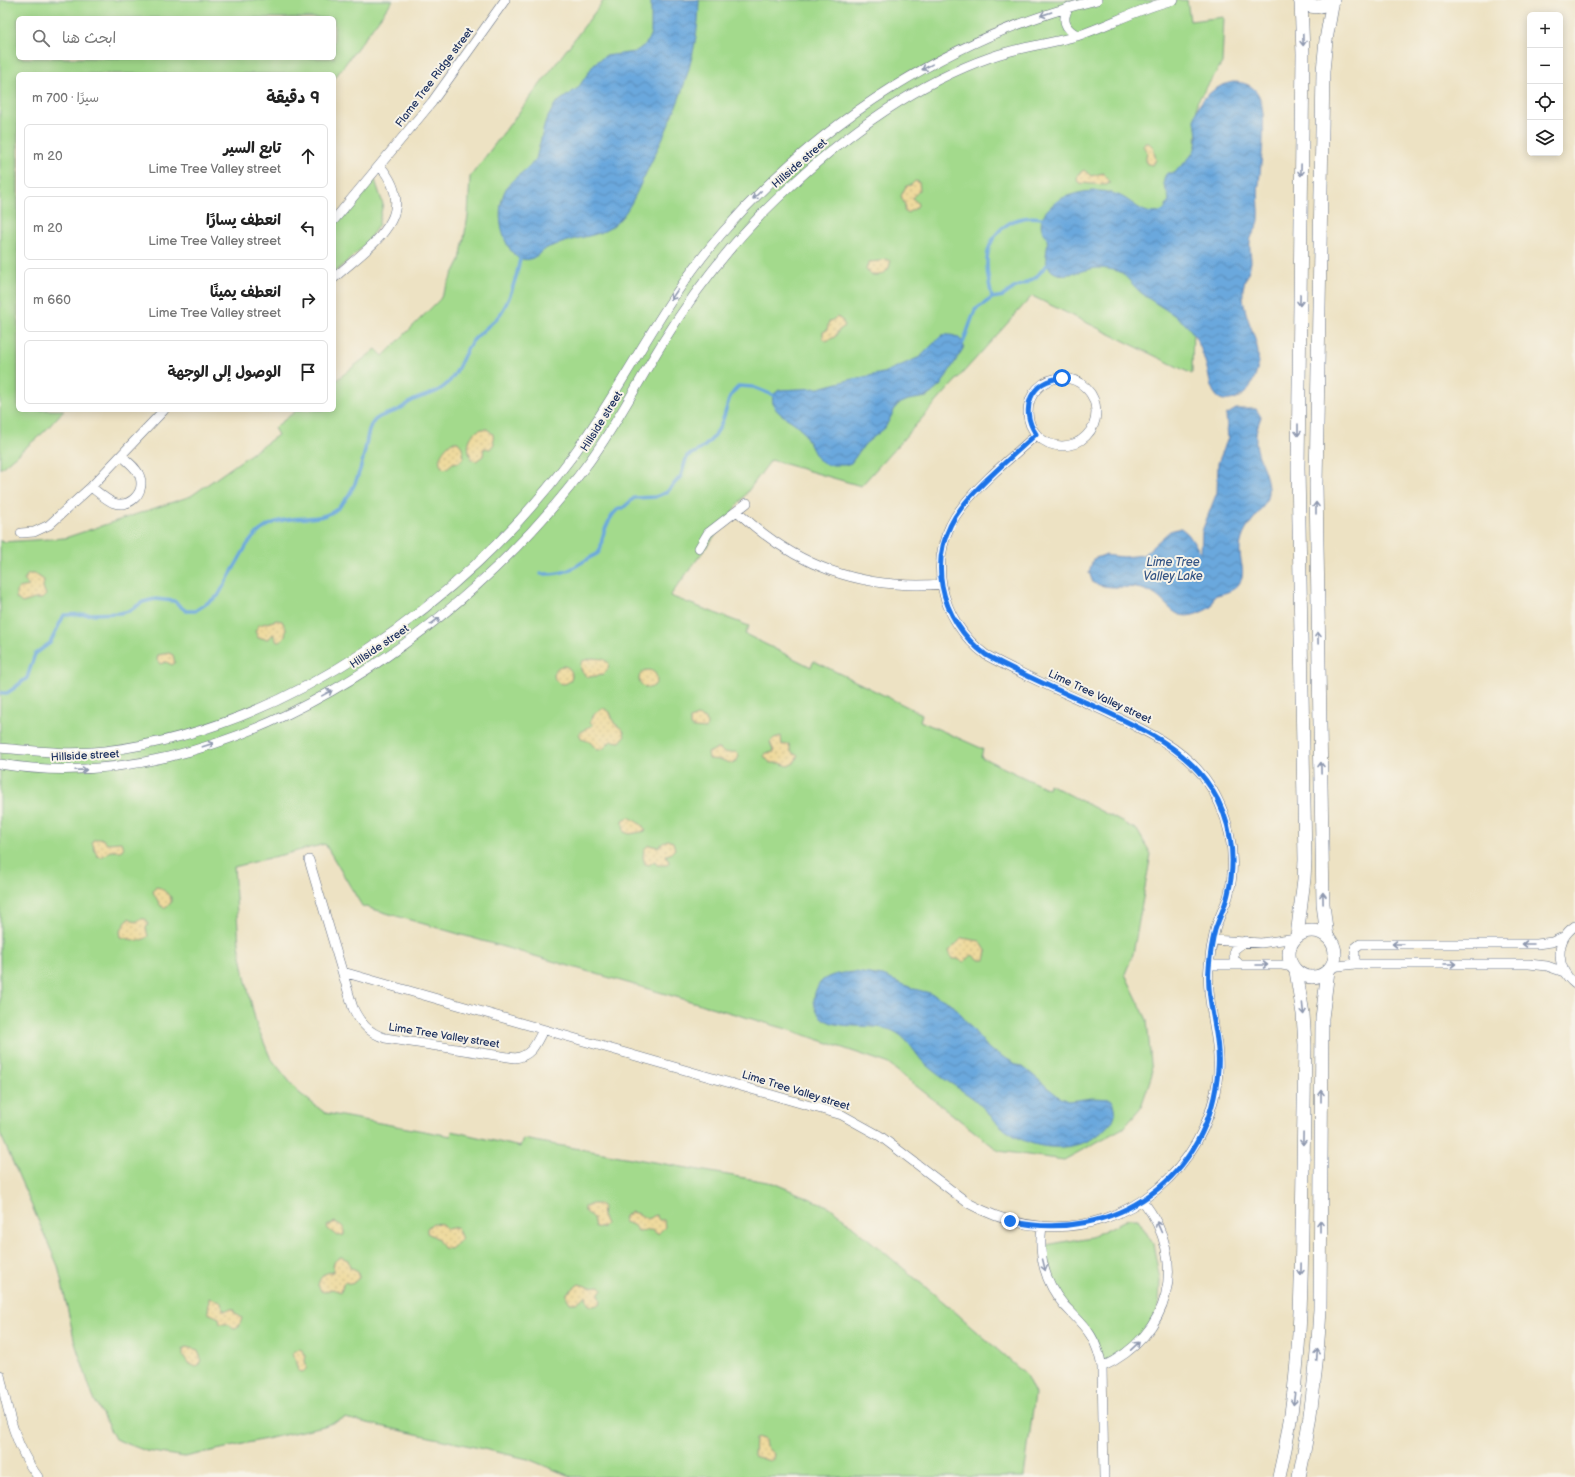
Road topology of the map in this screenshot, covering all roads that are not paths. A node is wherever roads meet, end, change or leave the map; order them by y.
1 (505, 0) edge
2 (1097, 0) edge
3 (1174, 0) edge
4 (1300, 0) edge
5 (1332, 0) edge
6 (1069, 7) junction
7 (1078, 35) junction
8 (380, 166) junction
9 (336, 218) edge
10 (336, 276) edge
11 (162, 412) edge
12 (1036, 434) junction
13 (122, 456) junction
14 (91, 487) junction
15 (747, 503) dead end
16 (737, 511) junction
17 (21, 533) dead end
18 (699, 548) dead end
19 (942, 584) junction
20 (303, 686) junction
21 (311, 701) junction
22 (0, 748) edge
23 (0, 764) edge
24 (309, 860) dead end
25 (1575, 926) edge
26 (1565, 936) junction
27 (1296, 937) junction
28 (1327, 937) junction
29 (1213, 940) junction
30 (1244, 941) junction
31 (1355, 964) junction
32 (1209, 966) junction
33 (1240, 966) junction
34 (1294, 969) junction
35 (1329, 969) junction
36 (343, 972) junction
37 (1564, 972) junction
38 (1575, 984) edge
39 (543, 1030) junction
40 (1143, 1201) junction
41 (1042, 1226) junction
42 (1102, 1367) junction
43 (0, 1375) edge
44 (38, 1477) edge
45 (1104, 1477) edge
46 (1279, 1477) edge
47 (1299, 1477) edge

1 - 8 street, Flame Tree Ridge street
2 - 6 street, Hillside street
3 - 7 street, Hillside street
4 - 5 street
4 -> 27 street
28 -> 5 street
6 - 7 street
6 -> 20 street, Hillside street
21 -> 7 street, Hillside street
8 - 9 street, Flame Tree Ridge street
8 - 10 street
11 - 13 street
12 - 12 street
12 - 19 street, Lime Tree Valley street
13 - 14 street
13 - 14 street
14 - 17 street
15 - 16 street
16 - 18 street
16 - 19 street
19 - 29 street, Lime Tree Valley street
20 - 21 street
20 - 22 street, Hillside street
23 -> 21 street, Hillside street
24 - 36 street, Lime Tree Valley street
25 - 26 street
26 -> 31 street
26 - 37 street
27 - 28 street
27 - 30 street
27 - 34 street
28 - 35 street
29 - 30 street
29 - 32 street, Lime Tree Valley street
30 - 33 street
31 - 35 street
31 -> 37 street
32 - 33 street
32 - 40 street, Lime Tree Valley street
33 -> 34 street
34 - 35 street
34 -> 46 street
47 -> 35 street
36 - 39 street, Lime Tree Valley street
36 - 39 street, Lime Tree Valley street
37 - 38 street
39 - 41 street, Lime Tree Valley street
40 - 41 street, Lime Tree Valley street
42 -> 40 street
41 -> 42 street
42 - 45 street
43 - 44 street

